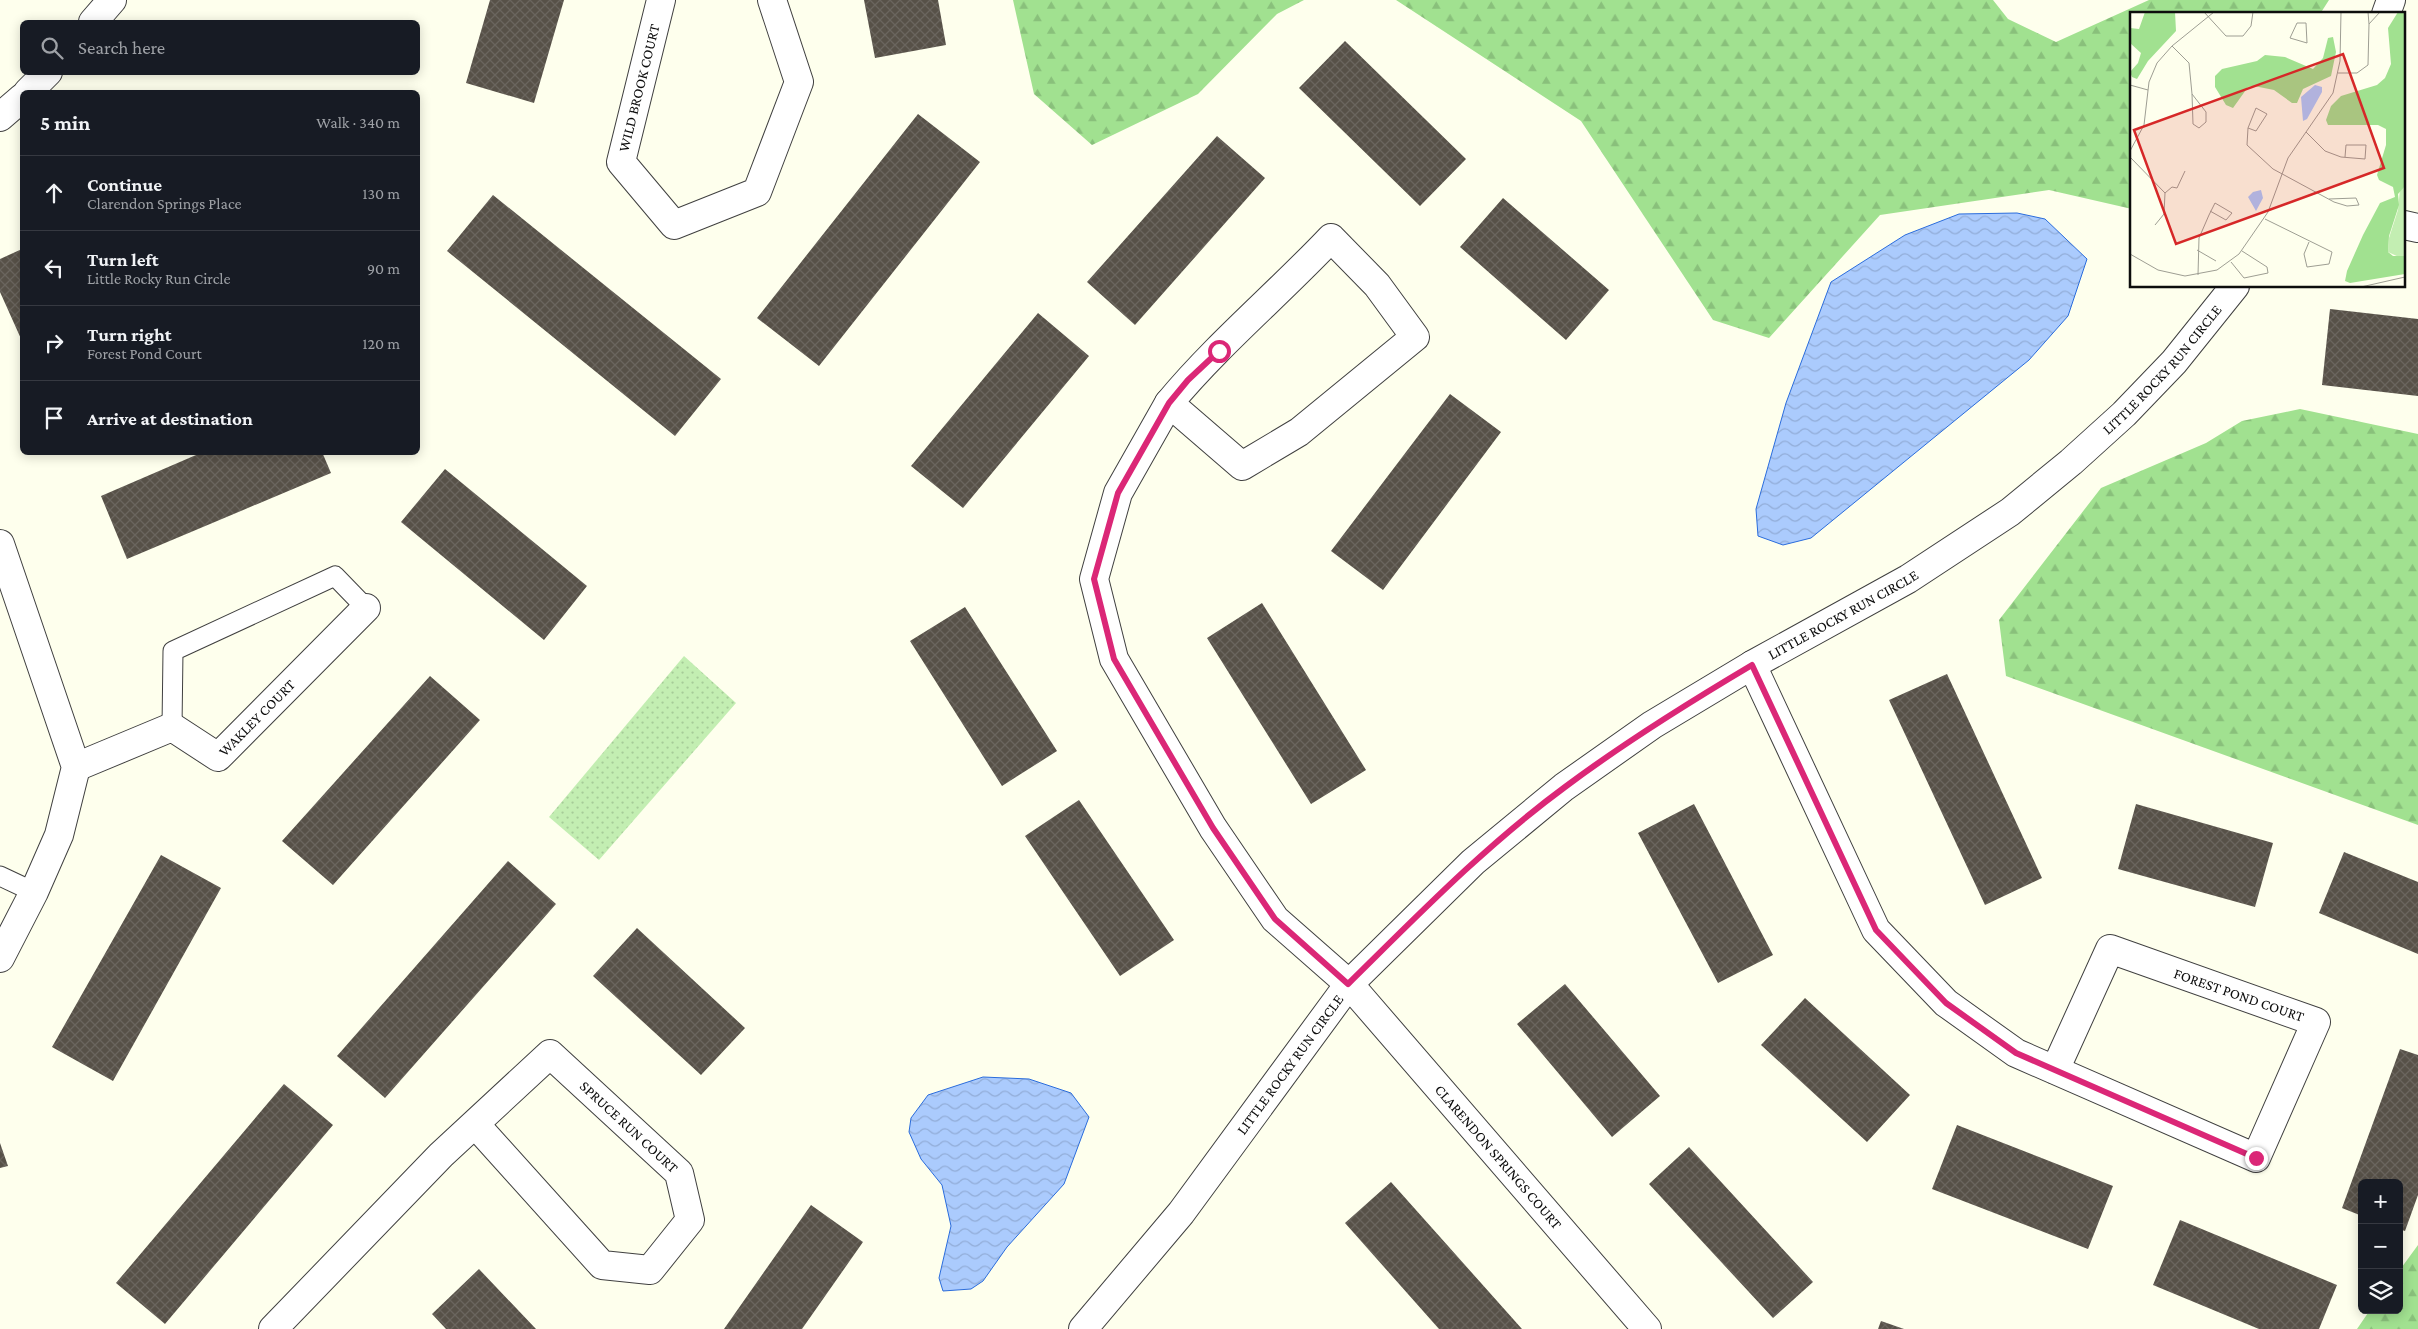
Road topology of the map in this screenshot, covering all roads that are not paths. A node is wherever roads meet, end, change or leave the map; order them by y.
1 (112, 0) edge
2 (661, 0) edge
3 (772, 0) edge
4 (2391, 0) edge
5 (2387, 12) edge
6 (96, 20) edge
7 (45, 75) edge
8 (30, 90) edge
9 (20, 100) edge
10 (0, 117) edge
11 (2233, 288) edge
12 (1169, 403) junction
13 (0, 544) edge
14 (366, 608) joint
15 (1752, 665) junction
16 (172, 726) junction
17 (76, 767) junction
18 (0, 876) edge
19 (34, 892) junction
20 (0, 958) edge
21 (1348, 984) junction
22 (2055, 1070) junction
23 (475, 1124) junction
24 (273, 1329) edge
25 (1083, 1329) edge
26 (1647, 1329) edge

1 - 6 street
2 - 3 street, WILD BROOK COURT
4 - 5 street
7 - 8 street
9 - 10 street
11 - 15 street, LITTLE ROCKY RUN CIRCLE
12 - 12 street, CLARENDON SPRINGS COURT
12 - 21 street, CLARENDON SPRINGS COURT
13 - 17 street
14 - 16 street, WAKLEY COURT
14 - 16 lane
15 - 21 street, LITTLE ROCKY RUN CIRCLE
15 - 22 street, FOREST POND COURT
16 - 17 street
17 - 19 street
18 - 19 lane
19 - 20 street
21 - 25 street, LITTLE ROCKY RUN CIRCLE
21 - 26 street, CLARENDON SPRINGS COURT
22 - 22 street, FOREST POND COURT
23 - 23 street, SPRUCE RUN COURT
23 - 24 street, SPRUCE RUN COURT

